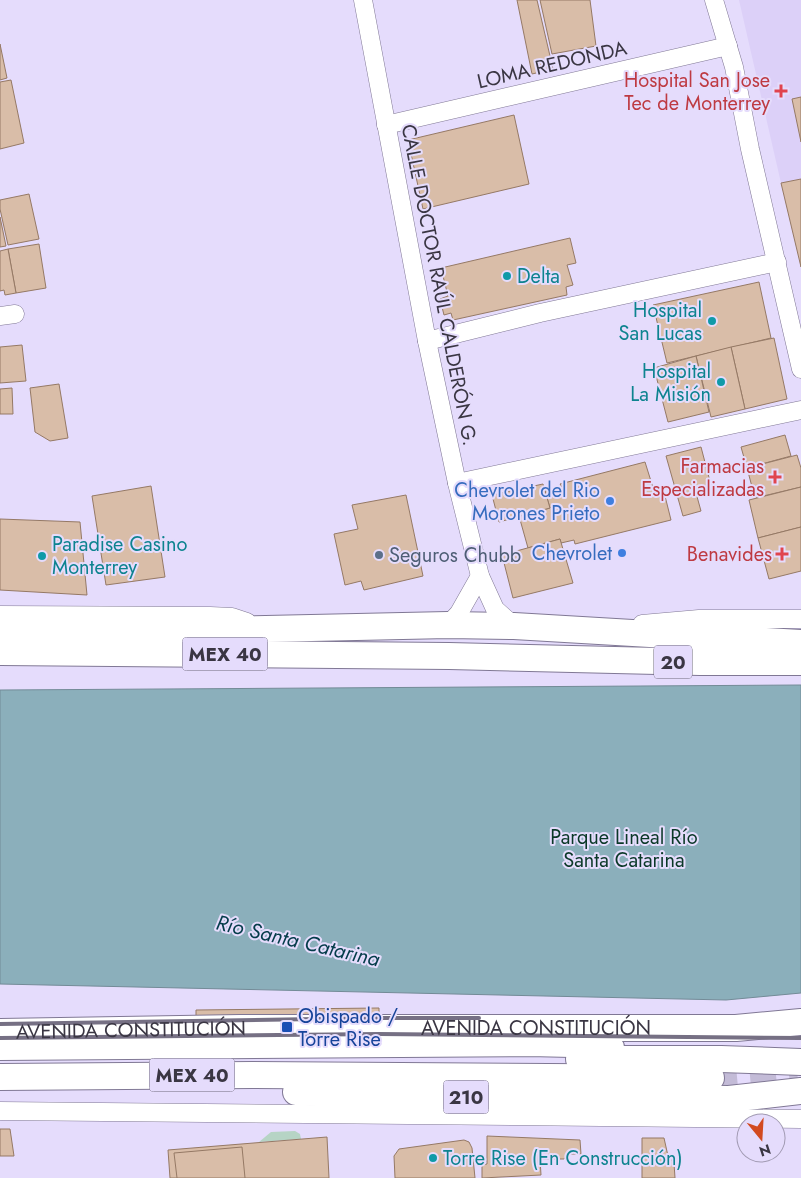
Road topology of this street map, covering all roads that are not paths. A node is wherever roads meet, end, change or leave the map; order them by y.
1 (363, 0) edge
2 (714, 0) edge
3 (728, 46) junction
4 (386, 125) junction
5 (777, 262) junction
6 (427, 341) junction
7 (801, 369) edge
8 (801, 410) edge
9 (457, 483) junction
10 (480, 576) junction
11 (0, 614) edge
12 (801, 619) edge
13 (448, 625) junction
14 (514, 626) junction
15 (266, 629) junction
16 (571, 630) junction
17 (0, 631) edge
18 (796, 649) edge
19 (0, 652) edge
20 (544, 660) joint
21 (801, 1022) edge
22 (0, 1032) edge
23 (0, 1049) edge
24 (801, 1050) edge
25 (801, 1062) edge
26 (132, 1075) junction
27 (252, 1075) junction
28 (0, 1077) edge
29 (35, 1078) junction
30 (711, 1078) tunnel mouth
31 (0, 1091) edge
32 (801, 1091) edge
33 (0, 1111) edge
34 (801, 1119) edge

1 - 4 street, CALLE DOCTOR RAÚL CALDERÓN G.
2 - 3 street
3 - 4 street, LOMA REDONDA
3 - 5 street
4 - 6 street, CALLE DOCTOR RAÚL CALDERÓN G.
5 - 6 street
5 - 7 street
6 - 9 street, CALLE DOCTOR RAÚL CALDERÓN G.
8 - 9 street
9 - 10 street, CALLE DOCTOR RAÚL CALDERÓN G.
10 - 13 street
10 - 14 street, CALLE DOCTOR RAÚL CALDERÓN G.
11 - 15 street
12 - 16 street, 20
13 - 14 highway, MEX 40
13 - 15 highway, MEX 40
14 - 16 highway, MEX 40
15 - 17 highway, MEX 40
16 - 18 highway
18 - 20 highway, 20
19 - 20 highway, MEX 40
21 - 22 highway, AVENIDA CONSTITUCIÓN / MEX 40
23 - 24 main road, AVENIDA CONSTITUCIÓN
25 - 27 highway
26 - 27 highway, MEX 40
26 - 29 highway, MEX 40
26 - 32 highway, 210
27 - 30 highway, MEX 40
28 - 29 highway, MEX 40
29 - 31 highway
33 - 34 street

